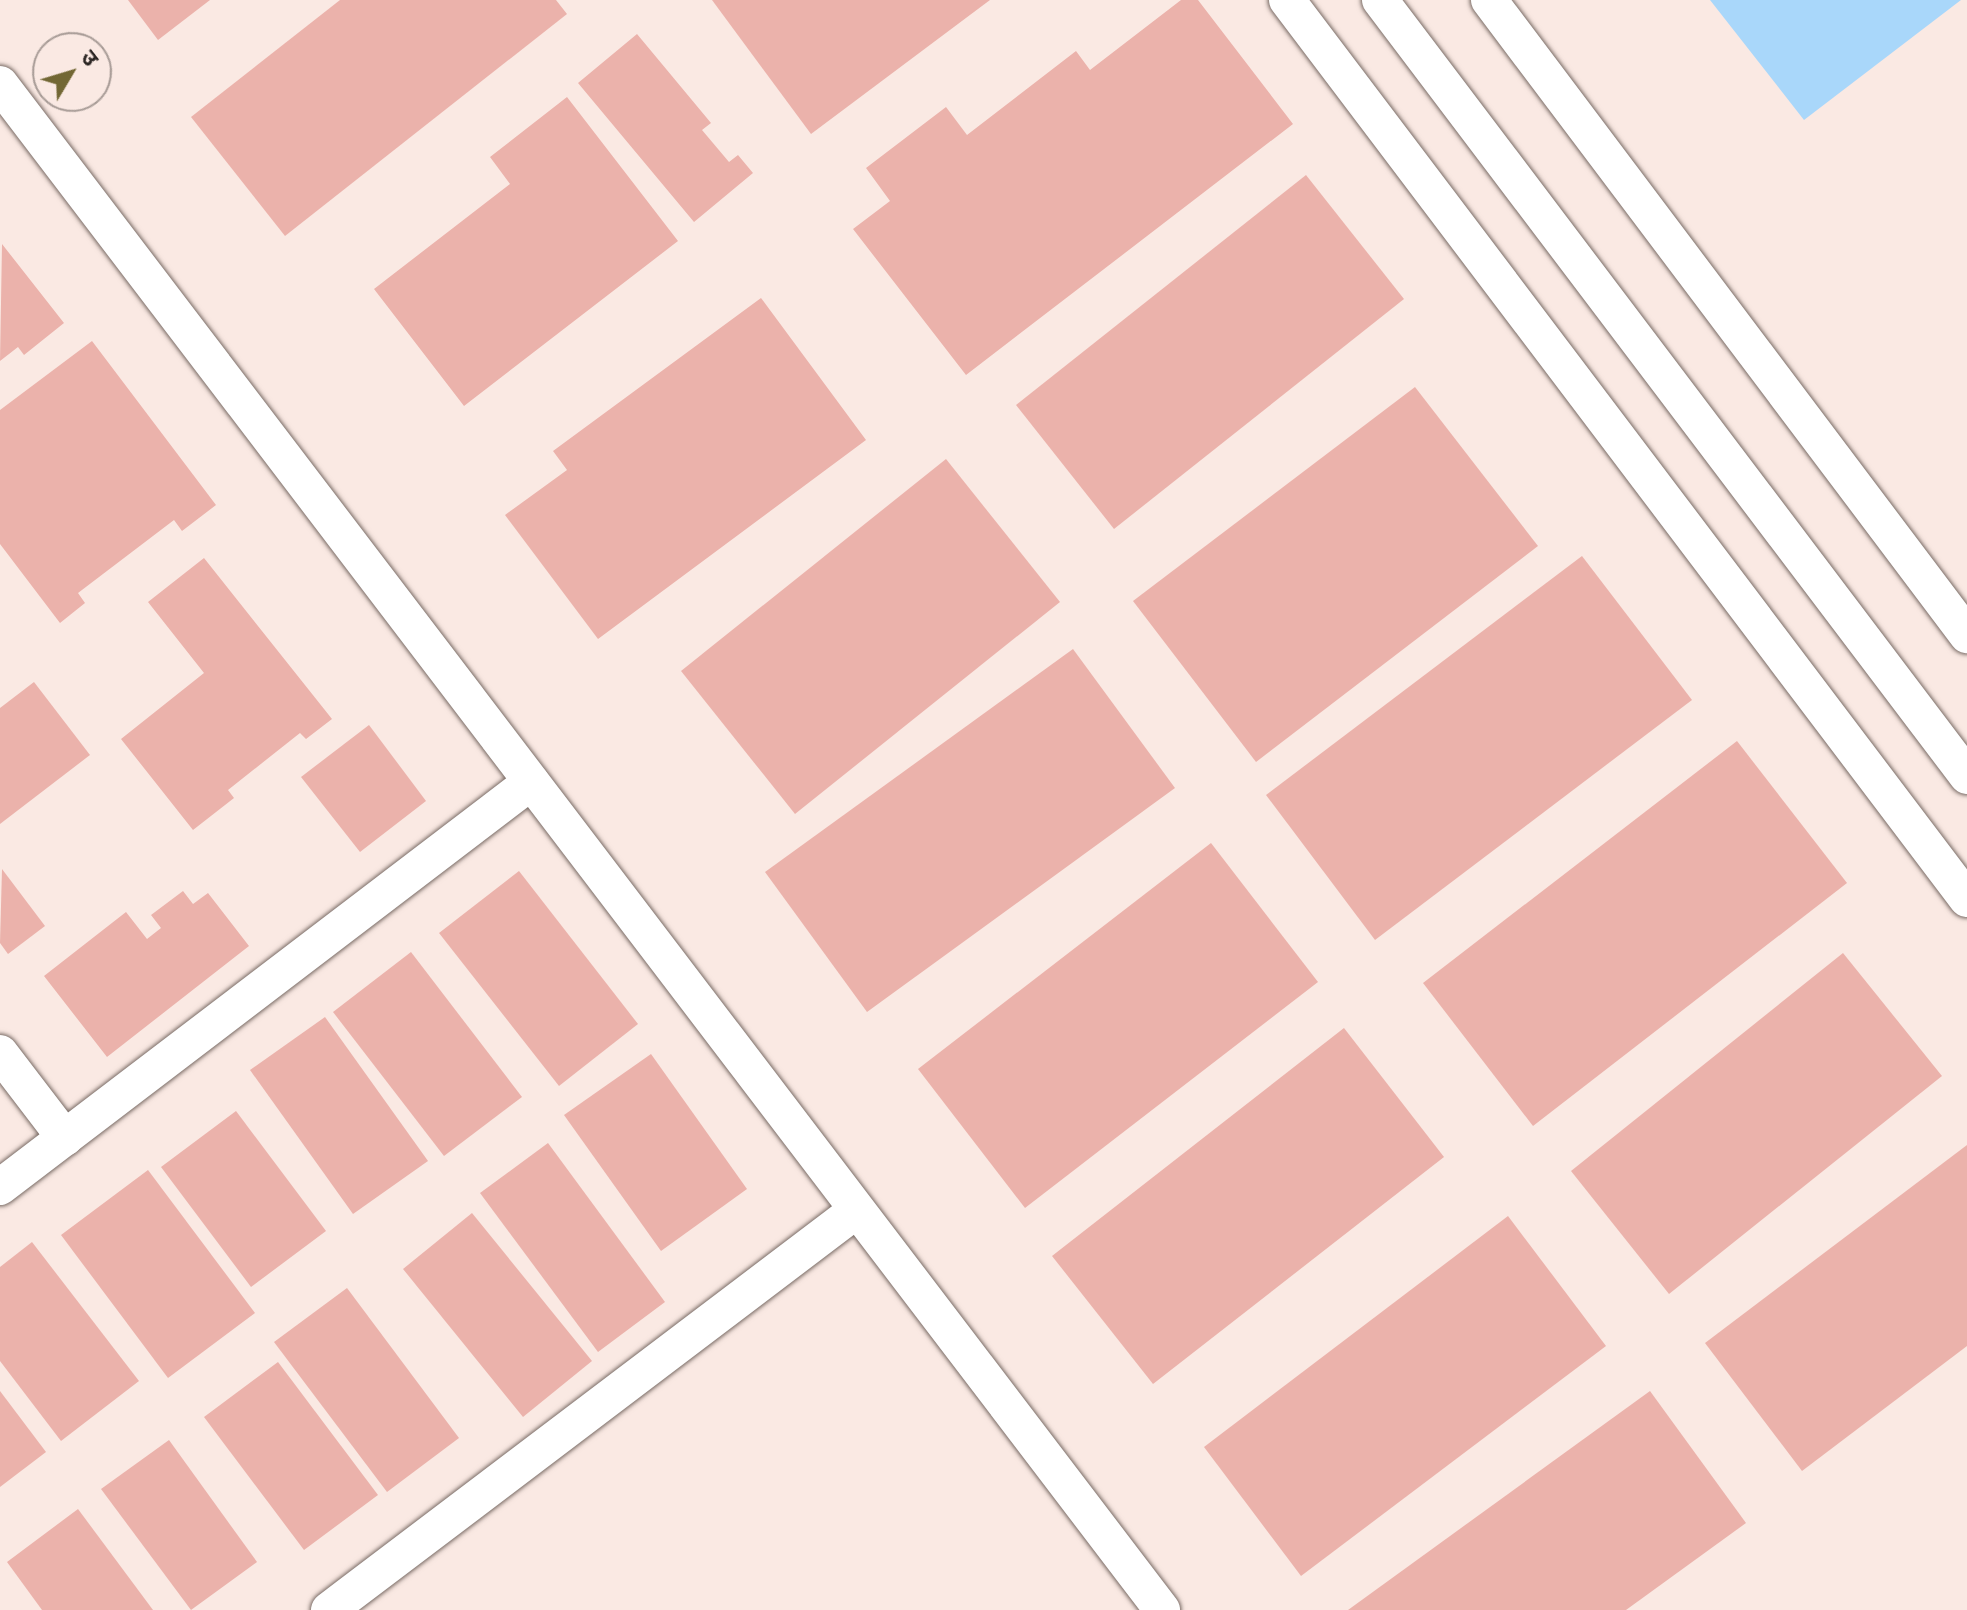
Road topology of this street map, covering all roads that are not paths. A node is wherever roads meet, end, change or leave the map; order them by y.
1 (1287, 0) edge
2 (1380, 0) edge
3 (1489, 0) edge
4 (0, 84) edge
5 (1967, 635) edge
6 (1967, 776) edge
7 (531, 782) junction
8 (1967, 899) edge
9 (0, 1053) edge
10 (65, 1138) junction
11 (0, 1187) edge
12 (857, 1210) junction
13 (329, 1610) edge
14 (1162, 1610) edge

1 - 8 street
2 - 6 street
3 - 5 street
4 - 7 street
7 - 10 street
7 - 12 street
9 - 10 street
10 - 11 street
12 - 13 street
12 - 14 street

